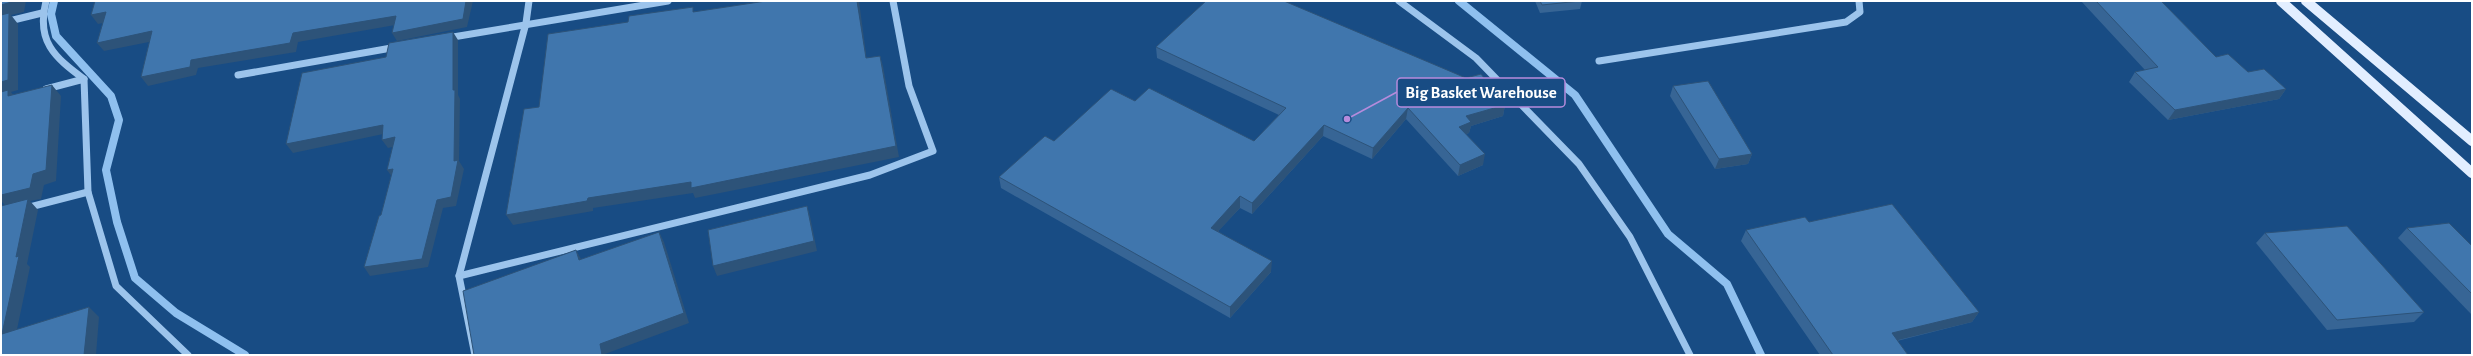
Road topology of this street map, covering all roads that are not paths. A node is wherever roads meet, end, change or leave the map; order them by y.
1 (46, 1) edge
2 (529, 1) edge
3 (668, 1) edge
4 (893, 1) edge
5 (1399, 1) edge
6 (1859, 1) edge
7 (2281, 1) edge
8 (2306, 1) edge
9 (42, 13) junction
10 (1, 23) edge
11 (526, 23) junction
12 (440, 39) edge
13 (402, 46) edge
14 (1600, 61) dead end
15 (238, 76) dead end
16 (84, 79) junction
17 (39, 91) edge
18 (2472, 141) edge
19 (2472, 173) edge
20 (88, 192) junction
21 (16, 211) edge
22 (459, 276) junction
23 (188, 355) edge
24 (475, 355) edge
25 (1690, 355) edge

1 - 9 street
2 - 11 street
3 - 11 street
4 - 22 street
5 - 25 street
6 - 14 street
7 - 19 main road
8 - 18 main road
9 - 10 street
9 - 16 street
11 - 12 street
11 - 22 street
13 - 15 street
16 - 17 street
16 - 20 street
20 - 21 street
20 - 23 street
22 - 24 street

